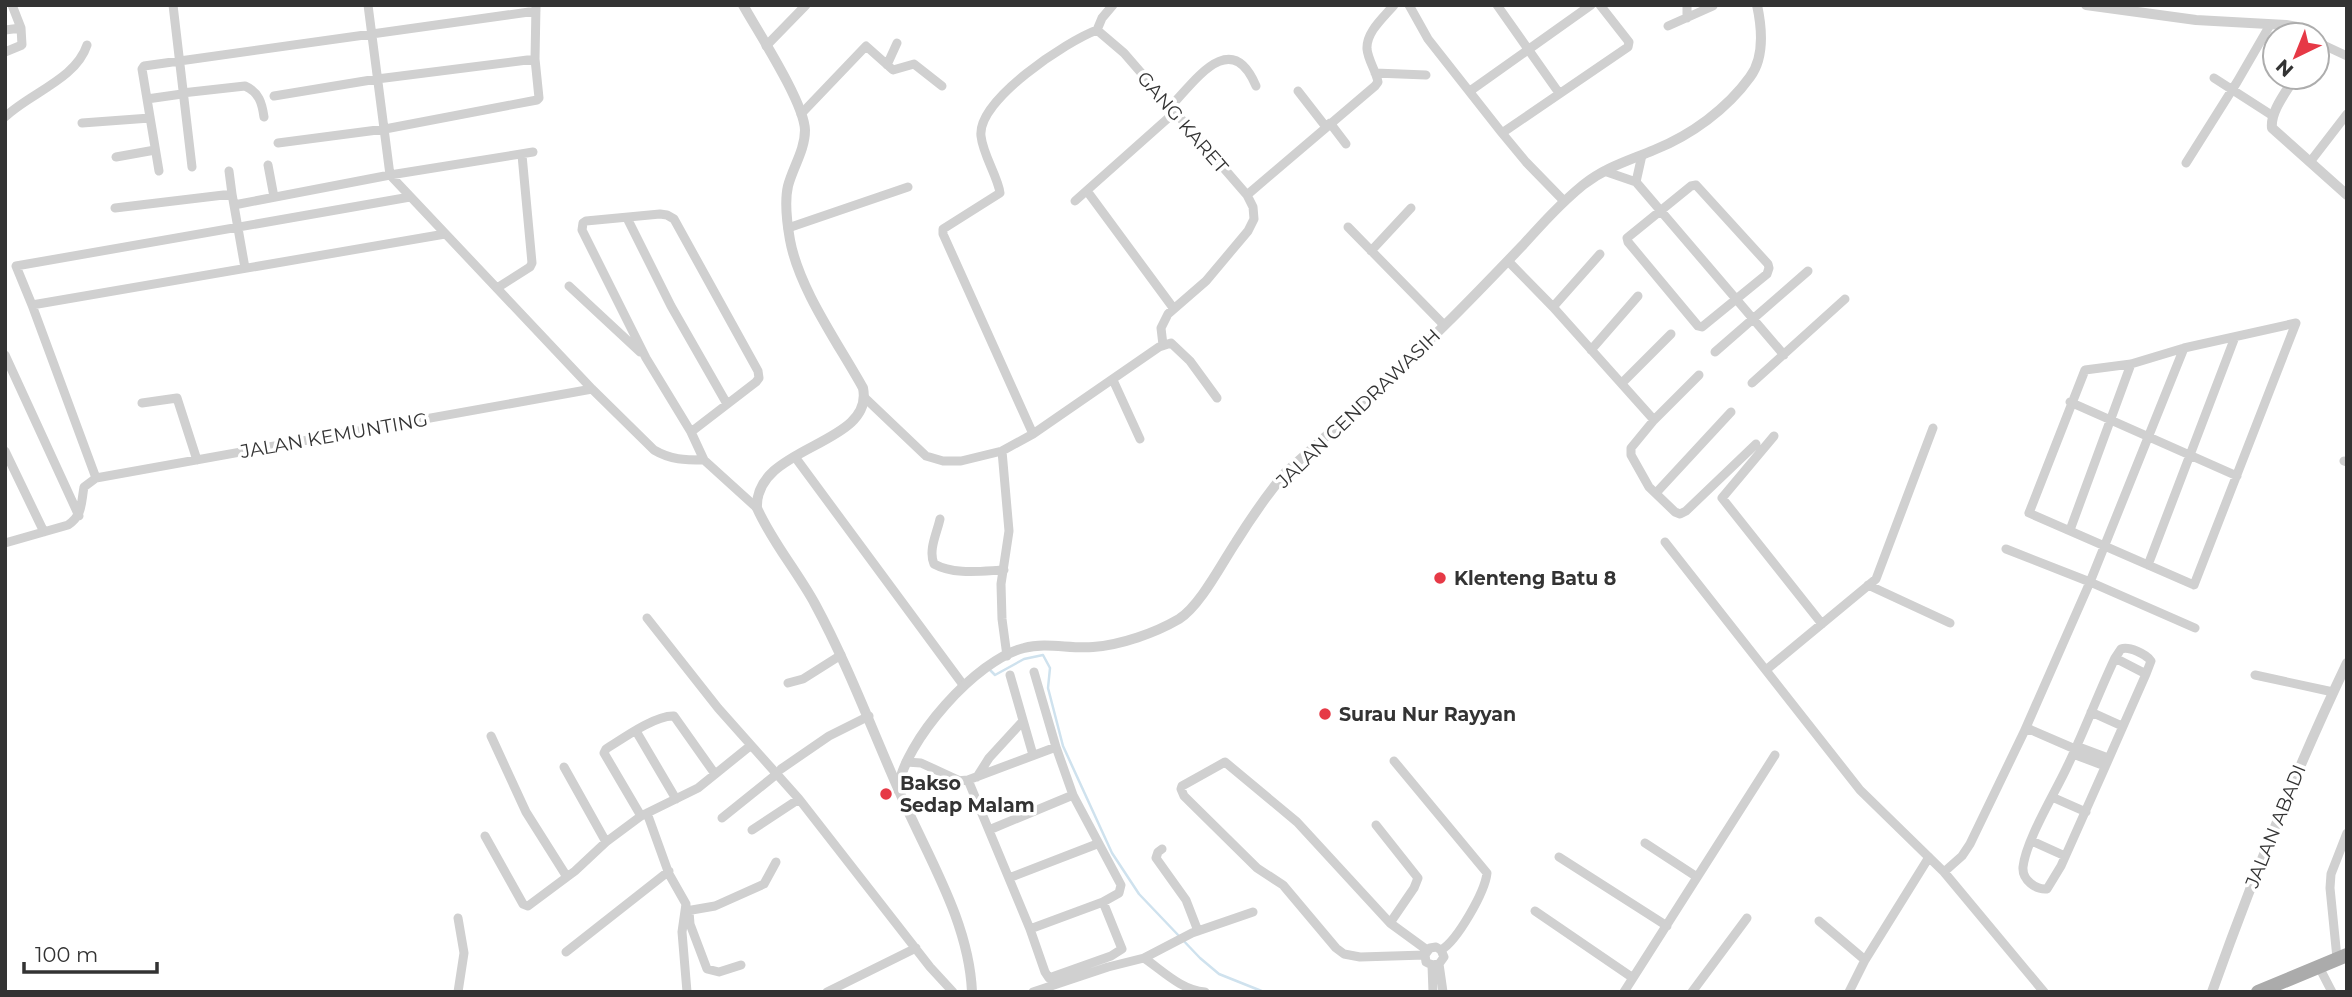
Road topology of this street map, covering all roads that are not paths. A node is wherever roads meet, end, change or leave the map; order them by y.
1 (12, 5) edge
2 (173, 5) edge
3 (368, 5) edge
4 (743, 5) edge
5 (1113, 5) edge
6 (1394, 5) edge
7 (1409, 5) edge
8 (1591, 5) edge
9 (1600, 5) edge
10 (1687, 5) edge
11 (1757, 5) edge
12 (2086, 5) edge
13 (1498, 6) edge
14 (1713, 6) edge
15 (802, 7) edge
16 (536, 8) edge
17 (1687, 18) junction
18 (2261, 24) edge
19 (1668, 26) dead end
20 (21, 28) junction
21 (5, 30) edge
22 (1097, 30) junction
23 (372, 34) junction
24 (2261, 40) edge
25 (897, 43) dead end
26 (87, 45) dead end
27 (766, 46) junction
28 (2331, 48) edge
29 (1528, 49) junction
30 (5, 52) edge
31 (2347, 56) edge
32 (535, 59) junction
33 (178, 62) junction
34 (887, 65) junction
35 (1376, 73) junction
36 (1426, 75) dead end
37 (2214, 78) dead end
38 (377, 79) junction
39 (942, 86) dead end
40 (1256, 86) dead end
41 (1470, 90) junction
42 (2232, 90) junction
43 (1298, 91) dead end
44 (2287, 91) edge
45 (1559, 93) junction
46 (182, 94) junction
47 (274, 96) dead end
48 (147, 99) junction
49 (1173, 109) junction
50 (801, 114) junction
51 (2347, 114) edge
52 (2273, 116) junction
53 (5, 117) edge
54 (264, 117) dead end
55 (150, 118) junction
56 (82, 123) dead end
57 (1328, 125) junction
58 (385, 129) junction
59 (1502, 133) junction
60 (278, 143) dead end
61 (1346, 144) dead end
62 (155, 150) junction
63 (533, 152) dead end
64 (522, 155) junction
65 (1642, 155) junction
66 (116, 157) dead end
67 (2310, 162) junction
68 (2186, 163) dead end
69 (268, 165) dead end
70 (192, 167) dead end
71 (159, 171) dead end
72 (229, 172) dead end
73 (1604, 172) junction
74 (390, 175) junction
75 (1636, 182) junction
76 (908, 187) dead end
77 (1087, 191) junction
78 (232, 194) junction
79 (1247, 195) junction
80 (2347, 195) edge
81 (274, 197) junction
82 (410, 197) junction
83 (1075, 201) dead end
84 (1564, 201) junction
85 (234, 205) junction
86 (115, 208) dead end
87 (1411, 208) dead end
88 (1661, 212) junction
89 (627, 218) junction
90 (1348, 227) dead end
91 (237, 228) junction
92 (788, 228) junction
93 (445, 234) junction
94 (1371, 250) junction
95 (1600, 254) dead end
96 (1508, 261) junction
97 (246, 268) junction
98 (1808, 271) dead end
99 (569, 286) dead end
100 (497, 288) junction
101 (1638, 296) dead end
102 (1737, 298) junction
103 (1845, 299) dead end
104 (32, 305) junction
105 (1553, 307) junction
106 (1174, 309) junction
107 (1754, 318) junction
108 (1444, 325) junction
109 (1671, 334) dead end
110 (2235, 337) junction
111 (1167, 344) junction
112 (2184, 348) junction
113 (1591, 350) junction
114 (1715, 352) dead end
115 (5, 355) edge
116 (1784, 355) junction
117 (646, 358) junction
118 (2131, 364) junction
119 (8, 370) edge
120 (1699, 375) dead end
121 (1114, 380) junction
122 (1622, 383) junction
123 (1752, 383) dead end
124 (592, 389) junction
125 (864, 397) junction
126 (1217, 398) dead end
127 (142, 403) dead end
128 (2071, 403) junction
129 (727, 404) junction
130 (1731, 412) dead end
131 (2111, 419) junction
132 (1654, 420) junction
133 (1933, 428) dead end
134 (691, 432) junction
135 (1033, 434) junction
136 (2148, 435) junction
137 (1774, 436) dead end
138 (1140, 439) dead end
139 (1756, 444) dead end
140 (5, 451) edge
141 (1002, 451) junction
142 (2190, 454) junction
143 (795, 457) junction
144 (197, 460) junction
145 (704, 460) junction
146 (2237, 476) junction
147 (96, 478) junction
148 (1656, 493) junction
149 (757, 508) junction
150 (79, 516) junction
151 (940, 519) dead end
152 (2070, 530) junction
153 (44, 532) junction
154 (1665, 542) dead end
155 (5, 543) edge
156 (2104, 546) junction
157 (2006, 549) dead end
158 (2148, 565) junction
159 (1004, 570) junction
160 (2090, 582) junction
161 (1868, 585) junction
162 (647, 618) dead end
163 (1950, 623) dead end
164 (1822, 624) junction
165 (2195, 628) dead end
166 (842, 655) junction
167 (1007, 656) junction
168 (2115, 659) junction
169 (2347, 663) edge
170 (1766, 670) junction
171 (1034, 672) dead end
172 (2146, 674) junction
173 (1010, 675) dead end
174 (2255, 675) dead end
175 (788, 683) dead end
176 (964, 686) junction
177 (2333, 692) junction
178 (2091, 712) junction
179 (869, 716) junction
180 (1023, 722) junction
181 (2122, 726) junction
182 (636, 731) junction
183 (2024, 732) junction
184 (491, 736) dead end
185 (750, 746) junction
186 (1056, 747) junction
187 (2074, 750) junction
188 (1033, 755) junction
189 (1775, 755) dead end
190 (1394, 761) dead end
191 (906, 762) junction
192 (2107, 762) junction
193 (564, 767) dead end
194 (779, 771) junction
195 (715, 774) junction
196 (968, 779) junction
197 (899, 786) junction
198 (1073, 795) junction
199 (2052, 797) junction
200 (676, 799) junction
201 (799, 799) junction
202 (2086, 811) junction
203 (644, 814) junction
204 (722, 818) dead end
205 (1376, 825) dead end
206 (752, 830) dead end
207 (989, 830) junction
208 (2347, 833) edge
209 (485, 836) dead end
210 (2032, 841) junction
211 (606, 842) junction
212 (1645, 843) dead end
213 (1097, 844) junction
214 (1162, 849) dead end
215 (2066, 856) junction
216 (1559, 857) dead end
217 (1929, 857) junction
218 (2347, 860) edge
219 (776, 862) dead end
220 (2335, 862) junction
221 (668, 872) junction
222 (1944, 872) junction
223 (567, 877) junction
224 (1697, 877) junction
225 (1009, 878) junction
226 (1103, 902) junction
227 (687, 911) junction
228 (1535, 911) dead end
229 (1254, 912) dead end
230 (457, 918) dead end
231 (1747, 918) dead end
232 (1819, 921) dead end
233 (1390, 923) junction
234 (1667, 926) junction
235 (1030, 929) junction
236 (1198, 931) junction
237 (916, 948) junction
238 (1441, 950) junction
239 (566, 952) dead end
240 (1426, 952) junction
241 (2342, 956) edge
242 (1144, 958) junction
243 (1865, 960) junction
244 (741, 965) dead end
245 (1436, 965) junction
246 (2318, 965) junction
247 (1633, 978) junction
248 (458, 992) edge
249 (687, 992) edge
250 (827, 992) edge
251 (953, 992) edge
252 (972, 992) edge
253 (1033, 992) edge
254 (1205, 992) edge
255 (1433, 992) edge
256 (1443, 992) edge
257 (1624, 992) edge
258 (1692, 992) edge
259 (1849, 992) edge
260 (2044, 992) edge
261 (2212, 992) edge
262 (2258, 992) edge
263 (2332, 992) edge

1 - 20 street
2 - 33 street
3 - 23 street
4 - 27 street
5 - 22 street
6 - 35 street
7 - 41 street
8 - 29 street
9 - 45 street
10 - 17 street
11 - 65 street, JALAN CENDRAWASIH
12 - 18 street
13 - 29 street
14 - 17 street
15 - 27 street
16 - 23 street
16 - 32 street
17 - 19 street
20 - 21 street
20 - 30 street
22 - 49 street, GANG KARET
22 - 135 street
23 - 33 street
23 - 38 street
24 - 42 street
25 - 34 street
26 - 53 street
27 - 50 street
28 - 31 street
29 - 41 street
29 - 45 street
32 - 38 street
32 - 58 street
33 - 46 street
33 - 48 street
34 - 39 street
34 - 50 street
35 - 36 street
35 - 57 street
37 - 42 street
38 - 47 street
38 - 58 street
40 - 49 street
41 - 59 street
42 - 52 street
42 - 68 street
43 - 57 street
44 - 52 street
45 - 59 street
46 - 48 street
46 - 54 street
46 - 70 street
48 - 55 street
49 - 77 street
49 - 79 street, GANG KARET
50 - 92 street
51 - 67 street
52 - 67 street
55 - 56 street
55 - 62 street
57 - 61 street
57 - 79 street
58 - 60 street
58 - 74 street
59 - 84 street
62 - 66 street
62 - 71 street
63 - 64 street
64 - 74 street
64 - 100 street
65 - 73 street, JALAN CENDRAWASIH
65 - 75 street
67 - 80 street
69 - 81 street
72 - 78 street
73 - 75 street
73 - 84 street, JALAN CENDRAWASIH
74 - 81 street
74 - 82 street
75 - 88 street
76 - 92 street
77 - 83 street
77 - 106 street
78 - 85 street
78 - 86 street
79 - 106 street
81 - 85 street
82 - 91 street
82 - 93 street
84 - 96 street, JALAN CENDRAWASIH
85 - 91 street
87 - 94 street
88 - 102 street
88 - 102 street
88 - 102 street
89 - 117 street
89 - 129 street
89 - 129 street
90 - 94 street
91 - 97 street
91 - 104 street
92 - 125 street
93 - 97 street
93 - 100 street
94 - 108 street
95 - 105 street
96 - 105 street
96 - 108 street, JALAN CENDRAWASIH
97 - 104 street
98 - 107 street
99 - 117 street
100 - 124 street
101 - 113 street
102 - 107 street
103 - 116 street
104 - 147 street
105 - 113 street
106 - 111 street
107 - 114 street
107 - 116 street
108 - 167 street, JALAN CENDRAWASIH
109 - 122 street
110 - 112 street
110 - 142 street
110 - 146 street
111 - 121 street
111 - 126 street
112 - 118 street
112 - 136 street
113 - 122 street
115 - 119 street
116 - 123 street
117 - 134 street
118 - 128 street
118 - 131 street
119 - 150 street
120 - 132 street
121 - 135 street
121 - 138 street
122 - 132 street
124 - 144 street, JALAN KEMUNTING
124 - 145 street
125 - 141 street
125 - 143 street
127 - 144 street
128 - 131 street
128 - 152 street
129 - 134 street
130 - 148 street
131 - 136 street
131 - 152 street
132 - 148 street
133 - 161 street
134 - 145 street
135 - 141 street
136 - 142 street
136 - 156 street
137 - 164 street
139 - 148 street
140 - 153 street
141 - 159 street
142 - 146 street
142 - 158 street
143 - 149 street
143 - 176 street
144 - 147 street, JALAN KEMUNTING
145 - 149 street
146 - 158 street
147 - 150 street
149 - 166 street
150 - 153 street
151 - 159 street
152 - 156 street
153 - 155 street
154 - 170 street
156 - 158 street
156 - 160 street
157 - 160 street
159 - 167 street
160 - 165 street
160 - 183 street
161 - 163 street
161 - 164 street
162 - 185 street
164 - 170 street
166 - 175 street
166 - 179 street
167 - 176 street, JALAN CENDRAWASIH
168 - 172 street
168 - 172 street
168 - 178 street
169 - 177 street, JALAN ABADI
170 - 217 street
171 - 186 street
172 - 181 street
173 - 180 street
174 - 177 street
176 - 191 street, JALAN CENDRAWASIH
177 - 261 street, JALAN ABADI
178 - 181 street
178 - 187 street
179 - 194 street
179 - 197 street
180 - 188 street
180 - 196 street
181 - 192 street
182 - 195 street
182 - 200 street
182 - 203 street
183 - 187 street
183 - 222 street
184 - 223 street
185 - 194 street
185 - 195 street
186 - 188 street
186 - 198 street
187 - 192 street
187 - 199 street
188 - 196 street
189 - 224 street
190 - 238 street
191 - 196 street
191 - 197 street, JALAN CENDRAWASIH
192 - 202 street
193 - 211 street
194 - 201 street
194 - 204 street
195 - 200 street
196 - 197 street
196 - 207 street
197 - 252 street
198 - 207 street
198 - 213 street
199 - 202 street
199 - 210 street
200 - 203 street
201 - 206 street
201 - 237 street
202 - 215 street
203 - 211 street
203 - 221 street
205 - 233 street
207 - 225 street
208 - 220 street
209 - 223 street
210 - 215 street
210 - 215 street
211 - 223 street
212 - 224 street
213 - 225 street
213 - 226 street
214 - 236 street
216 - 234 street
217 - 222 street
217 - 243 street
218 - 220 street
219 - 227 street
220 - 241 street
221 - 227 street
221 - 239 street
222 - 260 street
224 - 234 street
225 - 235 street
226 - 235 street
226 - 235 street
227 - 244 street
227 - 249 street
228 - 247 street
229 - 236 street
230 - 248 street
231 - 258 street
232 - 243 street
233 - 240 street
233 - 240 street
234 - 247 street
236 - 242 street
237 - 250 street
237 - 251 street
238 - 240 street
238 - 245 street
240 - 245 street
241 - 246 main road
242 - 253 street
242 - 254 street
243 - 259 street
245 - 255 street
245 - 256 street
246 - 262 main road
246 - 263 street
247 - 257 street

